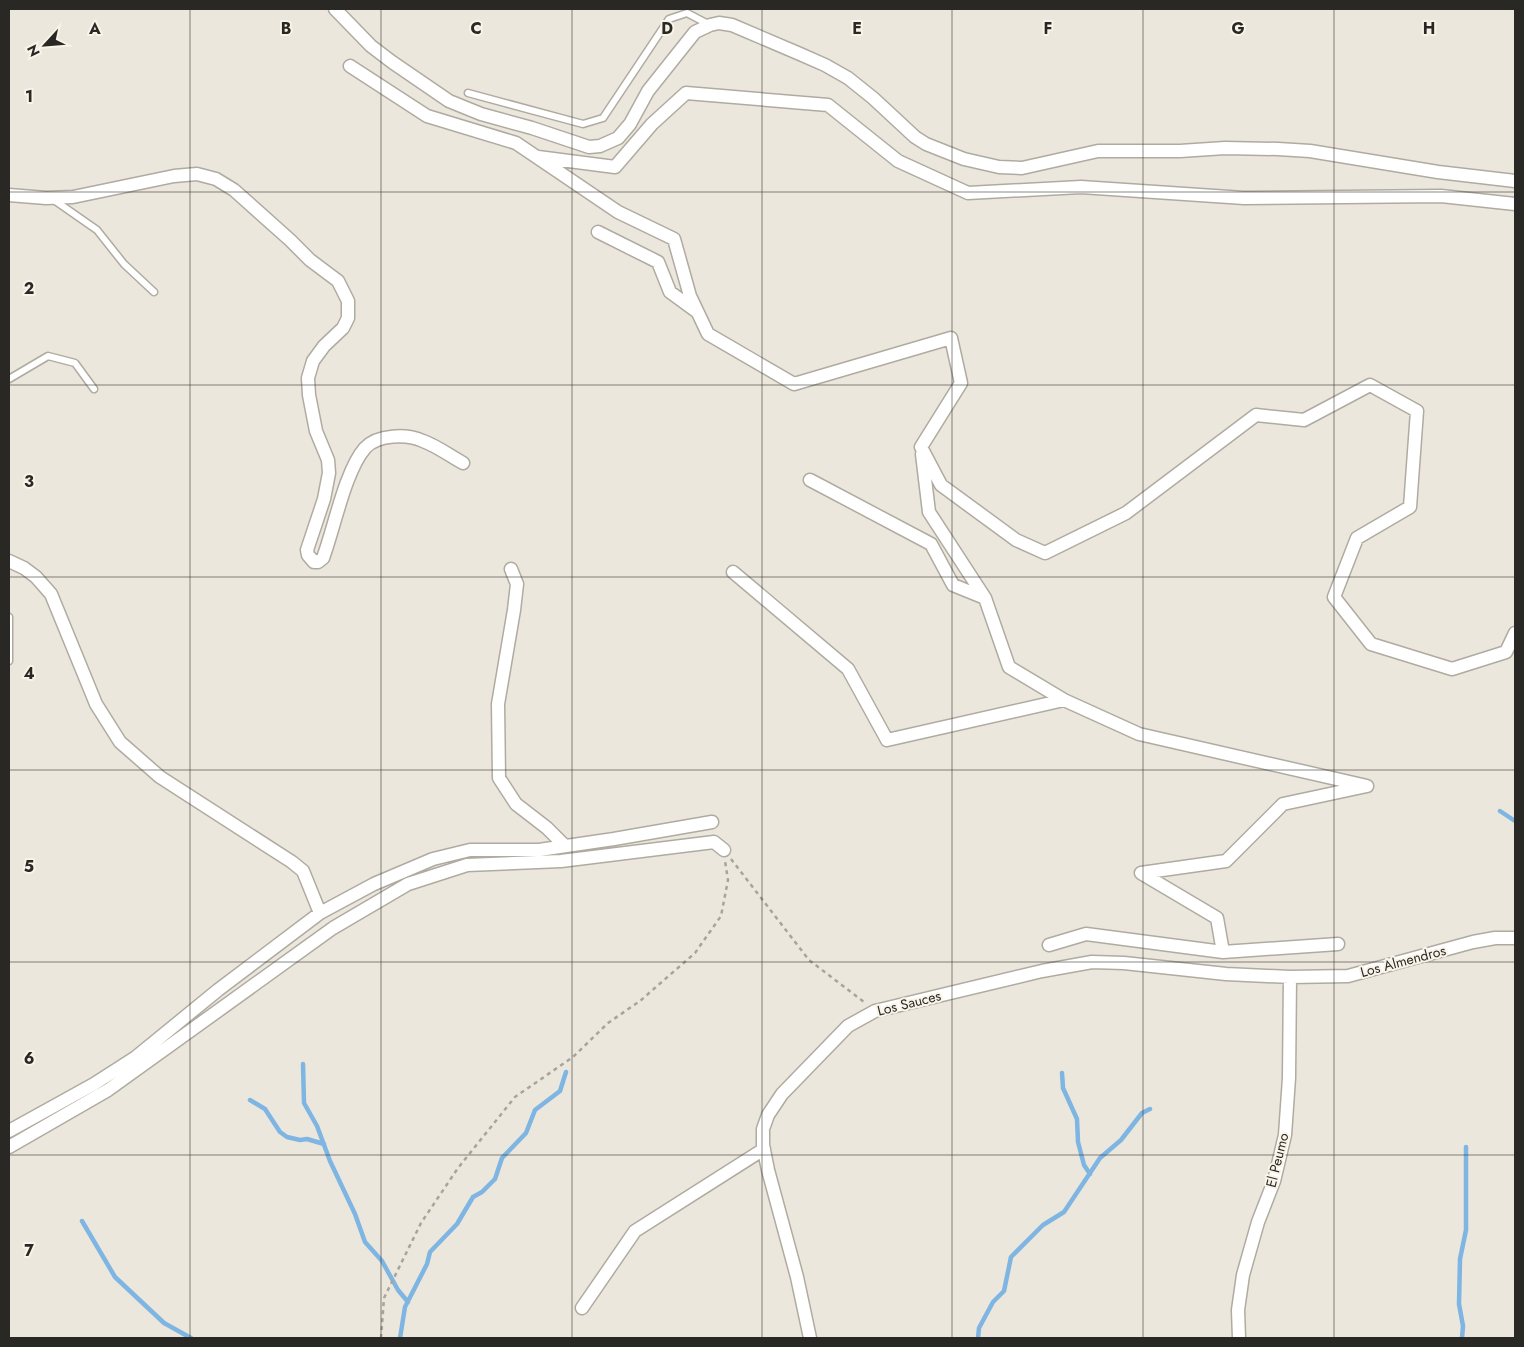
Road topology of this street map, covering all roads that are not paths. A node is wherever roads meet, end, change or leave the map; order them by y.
1 (335, 9) edge
2 (710, 25) junction
3 (350, 66) dead end
4 (468, 92) dead end
5 (535, 156) junction
6 (1515, 181) edge
7 (9, 195) edge
8 (51, 198) junction
9 (1515, 204) edge
10 (598, 232) dead end
11 (154, 292) dead end
12 (698, 312) junction
13 (9, 379) edge
14 (94, 389) dead end
15 (921, 447) junction
16 (463, 463) dead end
17 (810, 480) dead end
18 (9, 561) edge
19 (512, 568) dead end
20 (733, 572) dead end
21 (985, 598) junction
22 (9, 617) edge
23 (1515, 633) edge
24 (9, 661) edge
25 (1064, 700) junction
26 (712, 822) dead end
27 (565, 846) junction
28 (724, 850) road end
29 (320, 914) junction
30 (1515, 938) edge
31 (1338, 944) dead end
32 (1049, 945) dead end
33 (1223, 952) junction
34 (1290, 977) junction
35 (9, 1131) edge
36 (9, 1147) edge
37 (764, 1149) junction
38 (582, 1308) dead end
39 (810, 1338) edge
40 (1239, 1338) edge

1 - 2 street
2 - 4 lane
2 - 6 street
3 - 5 street
5 - 9 street
5 - 12 street
7 - 8 street
8 - 11 lane
8 - 16 street
10 - 12 street
12 - 15 street
13 - 14 lane
15 - 21 street
15 - 23 street
17 - 21 street
18 - 29 street
19 - 27 street
20 - 25 street
21 - 25 street
22 - 24 lane
25 - 33 street
26 - 27 street
27 - 29 street
28 - 36 street
29 - 35 street
30 - 34 street, Los Almendros
31 - 33 street
32 - 33 street
34 - 37 street, Los Sauces
34 - 40 street, El Peumo
37 - 38 street
37 - 39 street, Los Sauces

